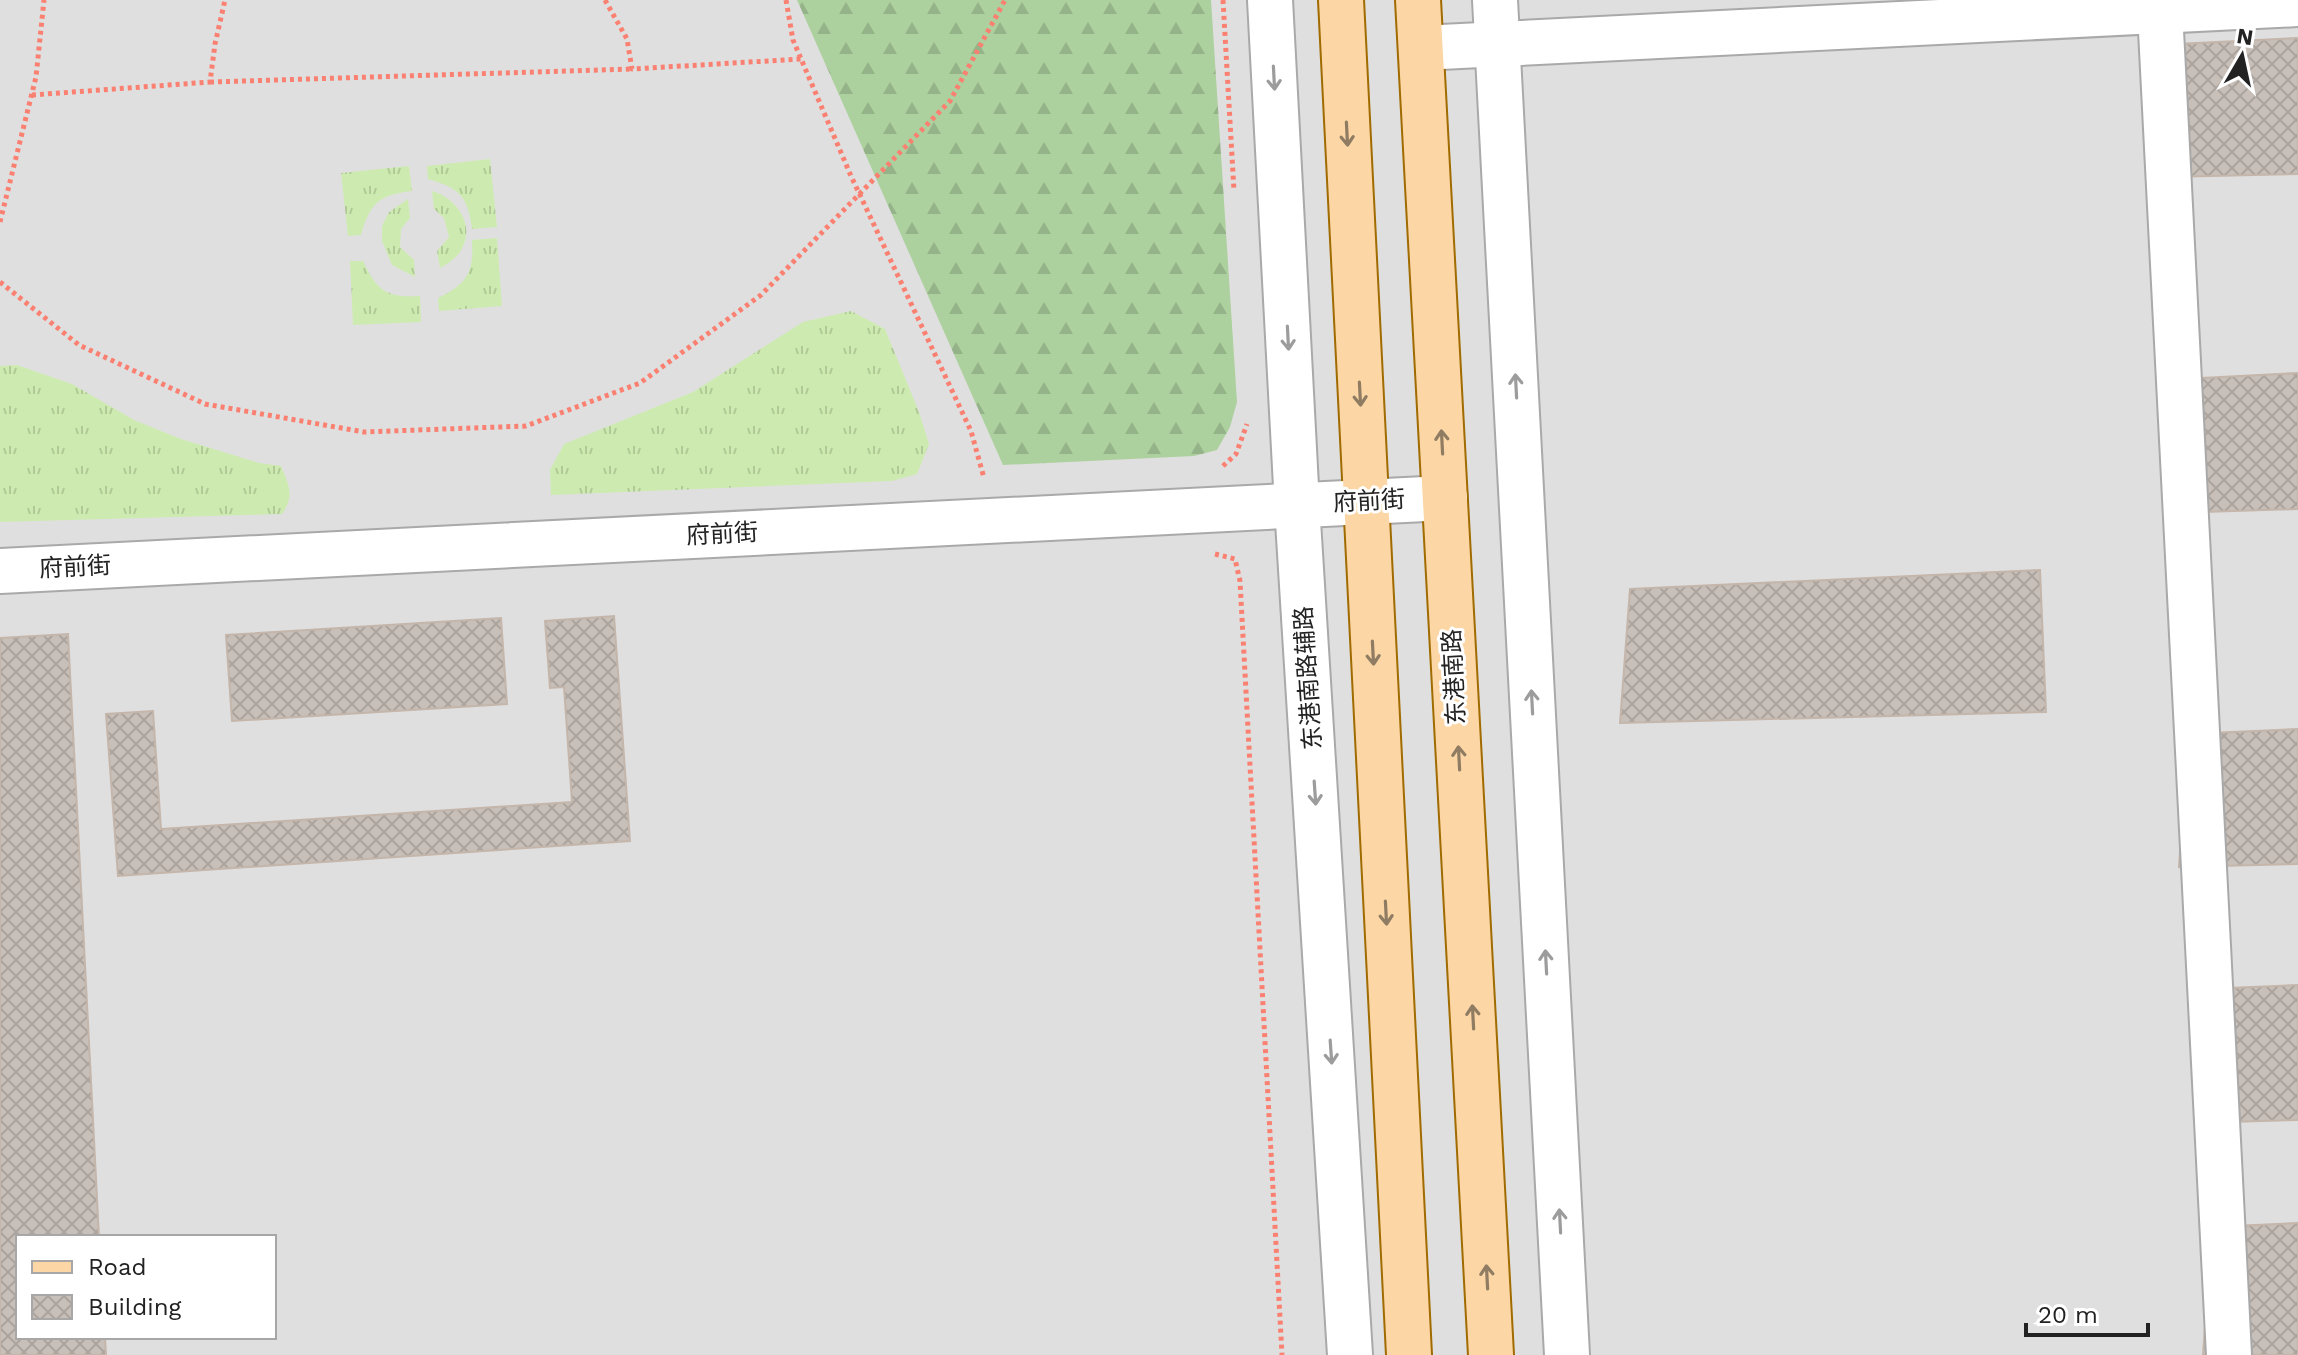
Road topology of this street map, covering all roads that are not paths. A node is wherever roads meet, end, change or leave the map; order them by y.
1 (1270, 0) edge
2 (1341, 0) edge
3 (1418, 0) edge
4 (1495, 0) edge
5 (2298, 4) edge
6 (2160, 11) junction
7 (1498, 44) junction
8 (1421, 48) junction
9 (1445, 498) junction
10 (1365, 501) junction
11 (1297, 505) junction
12 (0, 571) edge
13 (1350, 1355) edge
14 (1409, 1355) edge
15 (1491, 1355) edge
16 (1567, 1355) edge
17 (2229, 1355) edge

1 -> 11 street, 东港南路辅路
2 -> 10 main road
3 - 8 main road, 东港南路
4 - 7 street
5 - 6 street
6 - 7 street
6 - 17 street
7 - 8 street
16 -> 7 street
9 -> 8 main road, 东港南路
9 - 10 street, 府前街
15 -> 9 main road, 东港南路
10 - 11 street, 府前街
10 -> 14 main road
11 - 12 street, 府前街
11 -> 13 street, 东港南路辅路

